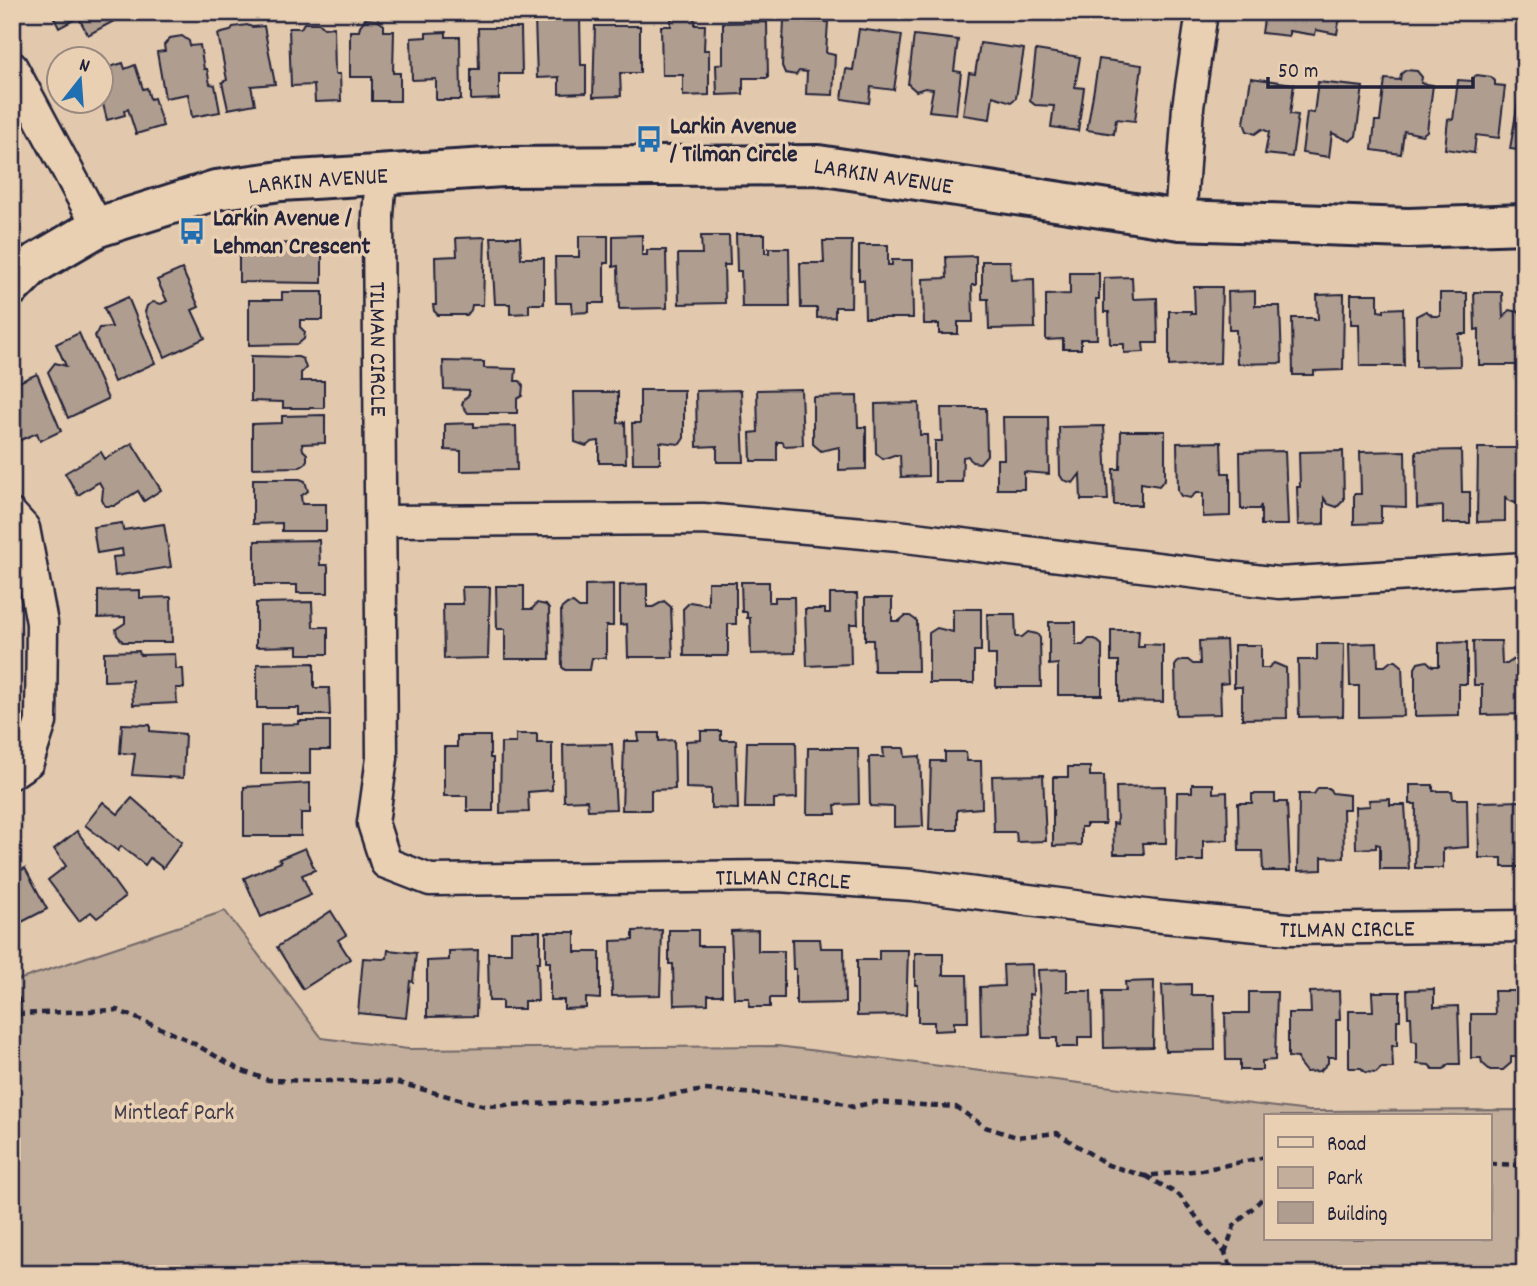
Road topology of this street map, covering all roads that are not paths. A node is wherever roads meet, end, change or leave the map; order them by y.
1 (1202, 12) edge
2 (12, 67) edge
3 (381, 176) junction
4 (1180, 220) junction
5 (1525, 224) edge
6 (98, 226) junction
7 (12, 286) edge
8 (12, 515) edge
9 (381, 521) junction
10 (1525, 568) edge
11 (12, 774) edge
12 (1525, 926) edge

1 - 4 street
2 - 6 street
3 - 4 street, LARKIN AVENUE
3 - 6 street, LARKIN AVENUE
3 - 9 street, TILMAN CIRCLE
4 - 5 street, LARKIN AVENUE
6 - 7 street, LARKIN AVENUE
8 - 11 street
9 - 10 street
9 - 12 street, TILMAN CIRCLE

